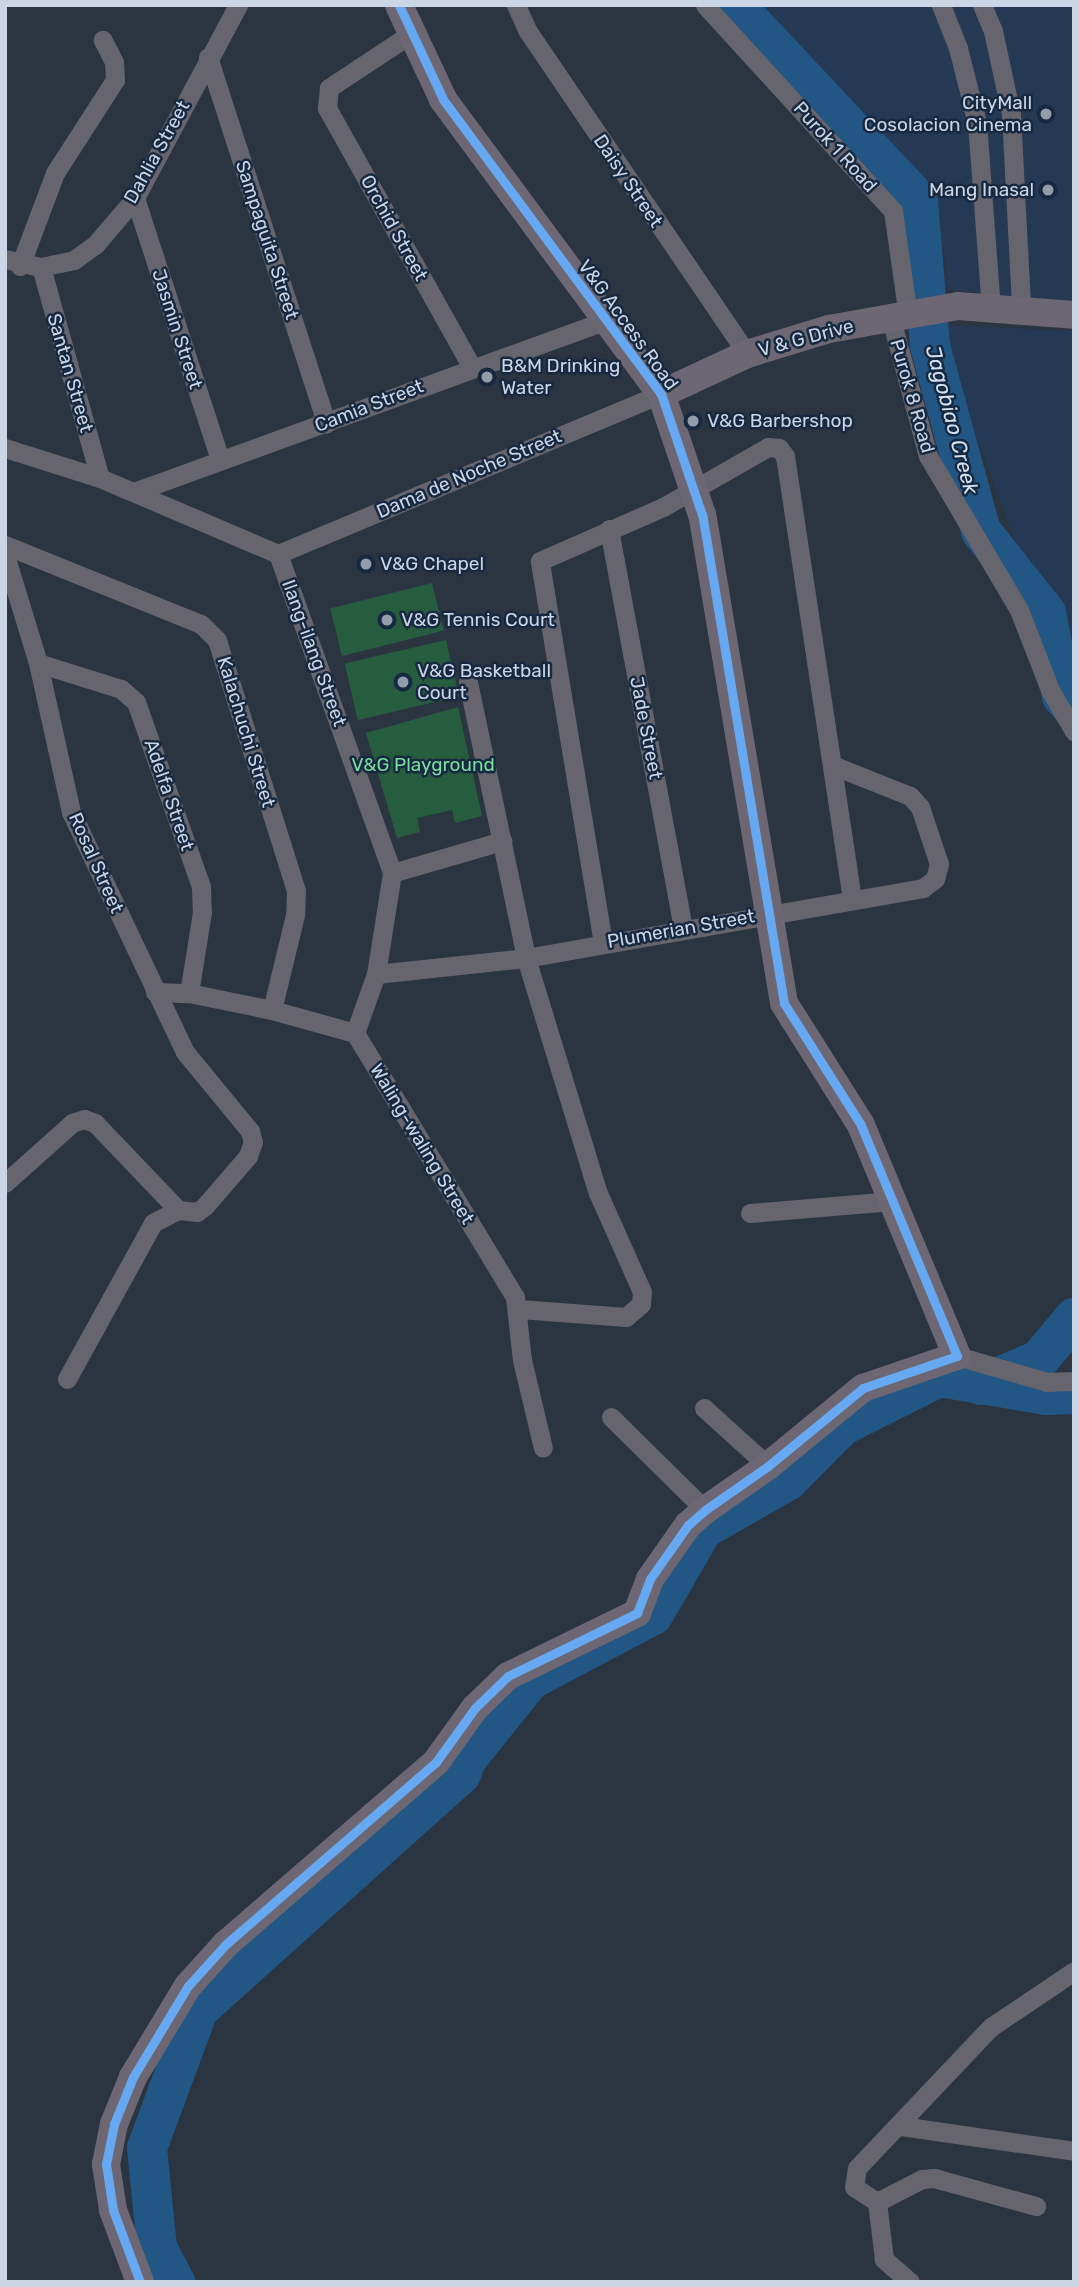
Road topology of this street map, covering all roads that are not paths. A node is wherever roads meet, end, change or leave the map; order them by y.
1 (239, 5) edge
2 (399, 5) edge
3 (516, 5) edge
4 (705, 5) edge
5 (942, 5) edge
6 (982, 5) edge
7 (412, 33) junction
8 (103, 40) dead end
9 (208, 57) junction
10 (135, 198) junction
11 (13, 263) edge
12 (41, 267) junction
13 (1074, 297) edge
14 (990, 299) junction
15 (1020, 299) junction
16 (924, 313) junction
17 (1074, 315) edge
18 (604, 321) junction
19 (747, 354) junction
20 (471, 366) junction
21 (661, 394) junction
22 (326, 423) junction
23 (5, 448) edge
24 (220, 460) junction
25 (100, 478) junction
26 (695, 485) junction
27 (134, 492) junction
28 (609, 529) junction
29 (5, 545) edge
30 (278, 554) junction
31 (5, 555) edge
32 (38, 663) junction
33 (468, 682) dead end
34 (1074, 731) edge
35 (832, 765) junction
36 (502, 841) junction
37 (392, 873) junction
38 (852, 899) junction
39 (765, 913) junction
40 (684, 927) junction
41 (603, 943) junction
42 (526, 958) junction
43 (376, 974) junction
44 (155, 992) junction
45 (188, 993) junction
46 (272, 1010) junction
47 (355, 1034) junction
48 (5, 1183) edge
49 (892, 1201) junction
50 (178, 1210) junction
51 (750, 1213) dead end
52 (519, 1310) junction
53 (969, 1360) junction
54 (67, 1378) dead end
55 (1074, 1381) edge
56 (704, 1408) dead end
57 (611, 1417) dead end
58 (543, 1448) dead end
59 (768, 1466) junction
60 (705, 1510) junction
61 (1074, 1971) edge
62 (901, 2126) junction
63 (1074, 2151) edge
64 (877, 2202) junction
65 (1036, 2206) dead end
66 (140, 2282) edge
67 (910, 2282) edge

1 - 9 street, Dahlia Street
2 - 7 street, V&G Access Road
3 - 19 street, Daisy Street
4 - 16 street, Purok 1 Road
5 - 14 street
6 - 15 street
7 - 18 street, V&G Access Road
7 - 20 street, Orchid Street
8 - 11 street
9 - 10 street, Dahlia Street
9 - 22 street, Sampaguita Street
10 - 12 street, Dahlia Street
10 - 24 street, Jasmin Street
11 - 12 street, Dahlia Street
12 - 25 street, Santan Street
13 - 15 street, V & G Drive
14 - 15 street, V & G Drive
14 - 16 street, V & G Drive
15 - 17 street, V & G Drive
16 - 19 street, V & G Drive
16 - 34 street, Purok 8 Road
18 - 20 street, Camia Street
18 - 21 street, V&G Access Road
19 - 21 street, V & G Drive
20 - 22 street, Camia Street
21 - 26 street, V&G Access Road
21 - 30 street, Dama de Noche Street
22 - 24 street, Camia Street
23 - 25 street, Ilang-ilang Street
24 - 27 street, Camia Street
25 - 27 street, Ilang-ilang Street
26 - 28 street
26 - 35 street
26 - 39 street, V&G Access Road
27 - 30 street, Ilang-ilang Street
28 - 40 street, Jade Street
28 - 41 street
29 - 46 street, Kalachuchi Street
30 - 37 street, Ilang-ilang Street
31 - 32 street, Rosal Street
32 - 44 street, Rosal Street
32 - 45 street, Adelfa Street
33 - 36 street
35 - 38 street
35 - 38 street, Plumerian Street
36 - 37 street
36 - 42 street
37 - 43 street, Ilang-ilang Street
38 - 39 street, Plumerian Street
39 - 40 street, Plumerian Street
39 - 49 street, V&G Access Road
40 - 41 street, Plumerian Street
41 - 42 street, Plumerian Street
42 - 43 street, Plumerian Street
42 - 52 street
43 - 47 street, Ilang-ilang Street
44 - 45 street
44 - 50 street, Rosal Street
45 - 46 street
46 - 47 street
47 - 52 street, Waling-waling Street
48 - 50 street
49 - 51 street
49 - 53 street, V&G Access Road
50 - 54 street
52 - 58 street, Waling-waling Street
53 - 55 street
53 - 59 street
56 - 59 street
57 - 60 street
59 - 60 street
60 - 66 street
61 - 62 street
62 - 63 street
62 - 64 street
64 - 65 street
64 - 67 street

